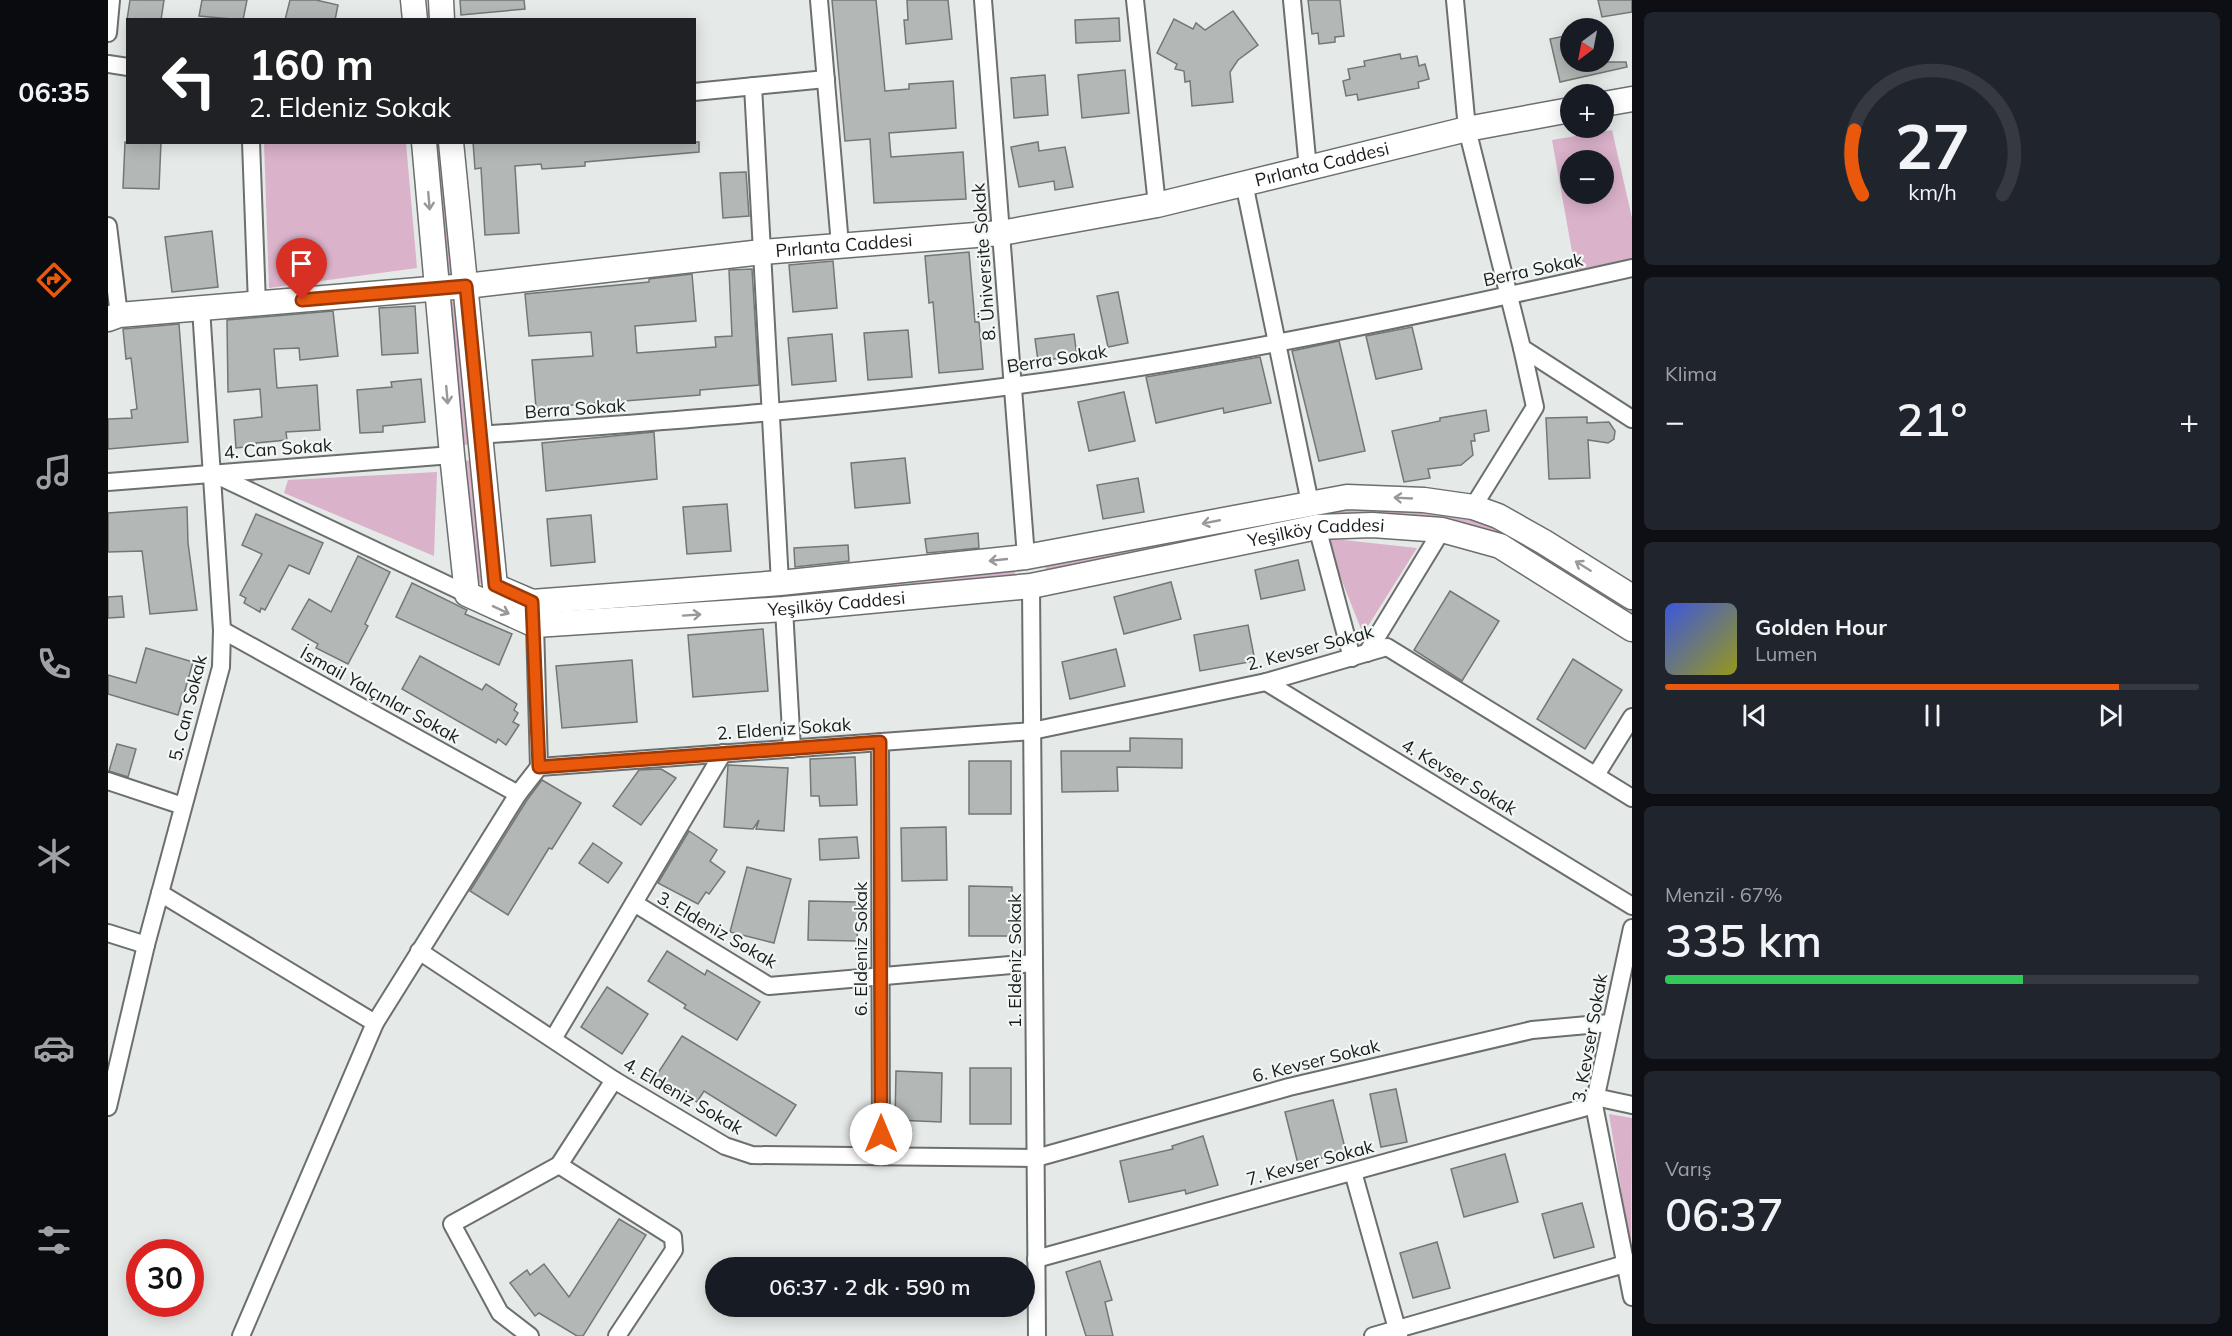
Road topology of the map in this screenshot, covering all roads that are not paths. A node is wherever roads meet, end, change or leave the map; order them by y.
1 (111, 0) edge
2 (413, 0) edge
3 (441, 0) edge
4 (819, 0) edge
5 (983, 0) edge
6 (1135, 0) edge
7 (1292, 0) edge
8 (1455, 0) edge
9 (415, 18) edge
10 (442, 18) edge
11 (108, 33) edge
12 (108, 64) edge
13 (126, 67) edge
14 (826, 79) junction
15 (753, 86) junction
16 (696, 92) edge
17 (1632, 99) edge
18 (1614, 102) edge
19 (1560, 112) edge
20 (1467, 129) junction
21 (251, 144) edge
22 (424, 144) edge
23 (451, 144) edge
24 (1308, 169) junction
25 (1244, 183) junction
26 (1157, 206) junction
27 (108, 226) edge
28 (1001, 233) junction
29 (840, 245) junction
30 (762, 252) junction
31 (1632, 268) edge
32 (466, 286) junction
33 (437, 289) junction
34 (1510, 295) junction
35 (257, 304) junction
36 (201, 308) junction
37 (114, 317) edge
38 (1277, 342) junction
39 (1522, 348) junction
40 (1013, 386) junction
41 (771, 414) junction
42 (1632, 419) edge
43 (481, 444) junction
44 (452, 455) junction
45 (213, 474) junction
46 (108, 482) edge
47 (1310, 503) junction
48 (1473, 507) junction
49 (1317, 527) junction
50 (1442, 530) junction
51 (1026, 557) junction
52 (780, 583) junction
53 (495, 585) junction
54 (1031, 586) junction
55 (468, 594) junction
56 (1632, 597) edge
57 (784, 609) junction
58 (533, 614) junction
59 (1632, 629) edge
60 (222, 630) junction
61 (1359, 655) junction
62 (1266, 682) junction
63 (1632, 717) edge
64 (1032, 731) junction
65 (880, 742) junction
66 (792, 749) junction
67 (723, 753) junction
68 (539, 767) junction
69 (1596, 775) junction
70 (108, 782) edge
71 (518, 794) junction
72 (1632, 798) edge
73 (183, 806) junction
74 (160, 893) junction
75 (634, 903) junction
76 (1632, 906) edge
77 (1632, 928) edge
78 (108, 933) edge
79 (146, 945) junction
80 (419, 951) junction
81 (1034, 963) junction
82 (881, 975) junction
83 (375, 1023) junction
84 (1610, 1023) junction
85 (553, 1039) junction
86 (113, 1062) edge
87 (614, 1080) junction
88 (1594, 1101) junction
89 (1632, 1105) edge
90 (108, 1107) edge
91 (881, 1156) junction
92 (1036, 1158) junction
93 (559, 1165) junction
94 (1353, 1172) junction
95 (1036, 1259) junction
96 (1629, 1264) edge
97 (1632, 1297) edge
98 (1398, 1333) edge
99 (241, 1336) edge
100 (530, 1336) edge
101 (617, 1336) edge
102 (1037, 1336) edge
103 (1373, 1336) edge

1 - 11 street
2 - 9 street
3 - 10 street
4 - 14 street
5 - 28 street, 8. Üniversite Sokak
6 - 26 street
7 - 24 street
8 - 20 street
12 - 13 street
14 - 15 street
14 - 29 street
15 - 16 street
15 - 30 street
17 - 18 street
19 - 20 street, Pırlanta Caddesi
20 - 24 street, Pırlanta Caddesi
20 - 34 street
21 - 35 street
22 -> 33 street
23 - 32 street
24 - 25 street, Pırlanta Caddesi
25 - 26 street, Pırlanta Caddesi
25 - 38 street
26 - 28 street, Pırlanta Caddesi
27 - 37 street
28 - 29 street, Pırlanta Caddesi
28 - 40 street, 8. Üniversite Sokak
29 - 30 street, Pırlanta Caddesi
30 - 32 street, Pırlanta Caddesi
30 - 41 street
31 - 34 street, Berra Sokak
32 - 33 street, Pırlanta Caddesi
32 - 43 street
33 - 35 street, Pırlanta Caddesi
33 -> 44 street
34 - 38 street, Berra Sokak
34 - 39 street
35 - 36 street, Pırlanta Caddesi
36 - 37 street, Pırlanta Caddesi
36 - 45 street, 5. Can Sokak
38 - 40 street, Berra Sokak
38 - 47 street
39 - 42 street
39 - 48 street
40 - 41 street, Berra Sokak
40 - 51 street, 8. Üniversite Sokak
41 - 43 street, Berra Sokak
41 - 52 street
43 - 44 street
43 - 53 street
44 - 45 street, 4. Can Sokak
44 - 55 street
45 - 46 street, 4. Can Sokak
45 - 55 street
45 - 60 street, 5. Can Sokak
48 -> 47 street, Yeşilköy Caddesi
47 -> 51 street, Yeşilköy Caddesi
56 -> 48 street, Yeşilköy Caddesi
49 - 50 street, Yeşilköy Caddesi
49 - 54 street, Yeşilköy Caddesi
49 - 61 street
50 - 59 street, Yeşilköy Caddesi
50 - 61 street
51 -> 52 street, Yeşilköy Caddesi
51 - 54 street
52 - 58 street, Yeşilköy Caddesi
53 - 55 street
53 - 58 street, Yeşilköy Caddesi
54 - 57 street, Yeşilköy Caddesi
54 - 64 street, 1. Eldeniz Sokak
55 -> 58 street, Yeşilköy Caddesi
58 -> 57 street, Yeşilköy Caddesi
57 - 66 street
58 - 68 street
60 - 71 street, İsmail Yalçınlar Sokak
60 - 73 street, 5. Can Sokak
61 - 62 street, 2. Kevser Sokak
61 - 69 street, 2. Kevser Sokak
62 - 64 street, 2. Kevser Sokak
62 - 76 street, 4. Kevser Sokak
63 - 69 street
64 - 65 street, 2. Eldeniz Sokak
64 - 81 street, 1. Eldeniz Sokak
65 - 66 street, 2. Eldeniz Sokak
65 - 82 street, 6. Eldeniz Sokak
66 - 67 street, 2. Eldeniz Sokak
67 - 68 street, 2. Eldeniz Sokak
67 - 75 street
68 - 71 street
69 - 72 street, 2. Kevser Sokak
70 - 73 street
71 - 80 street
73 - 74 street, 5. Can Sokak
74 - 79 street, 5. Can Sokak
74 - 83 street
75 - 82 street, 3. Eldeniz Sokak
75 - 85 street
77 - 84 street, 3. Kevser Sokak
78 - 79 street
79 - 86 street, 5. Can Sokak
80 - 83 street
80 - 85 street, 4. Eldeniz Sokak
81 - 82 street, 3. Eldeniz Sokak
81 - 92 street, 1. Eldeniz Sokak
82 - 91 street, 6. Eldeniz Sokak
83 - 99 street
84 - 88 street, 3. Kevser Sokak
84 - 92 street, 6. Kevser Sokak
85 - 87 street, 4. Eldeniz Sokak
86 - 90 street, 5. Can Sokak
87 - 91 street, 4. Eldeniz Sokak
87 - 93 street
88 - 89 street
88 - 94 street, 7. Kevser Sokak
88 - 96 street, 3. Kevser Sokak
91 - 92 street, 4. Eldeniz Sokak
92 - 95 street, 1. Eldeniz Sokak
93 - 100 street
93 - 101 street
94 - 95 street, 7. Kevser Sokak
94 - 98 street
95 - 102 street, 1. Eldeniz Sokak
96 - 97 street, 3. Kevser Sokak
96 - 98 street
98 - 103 street

